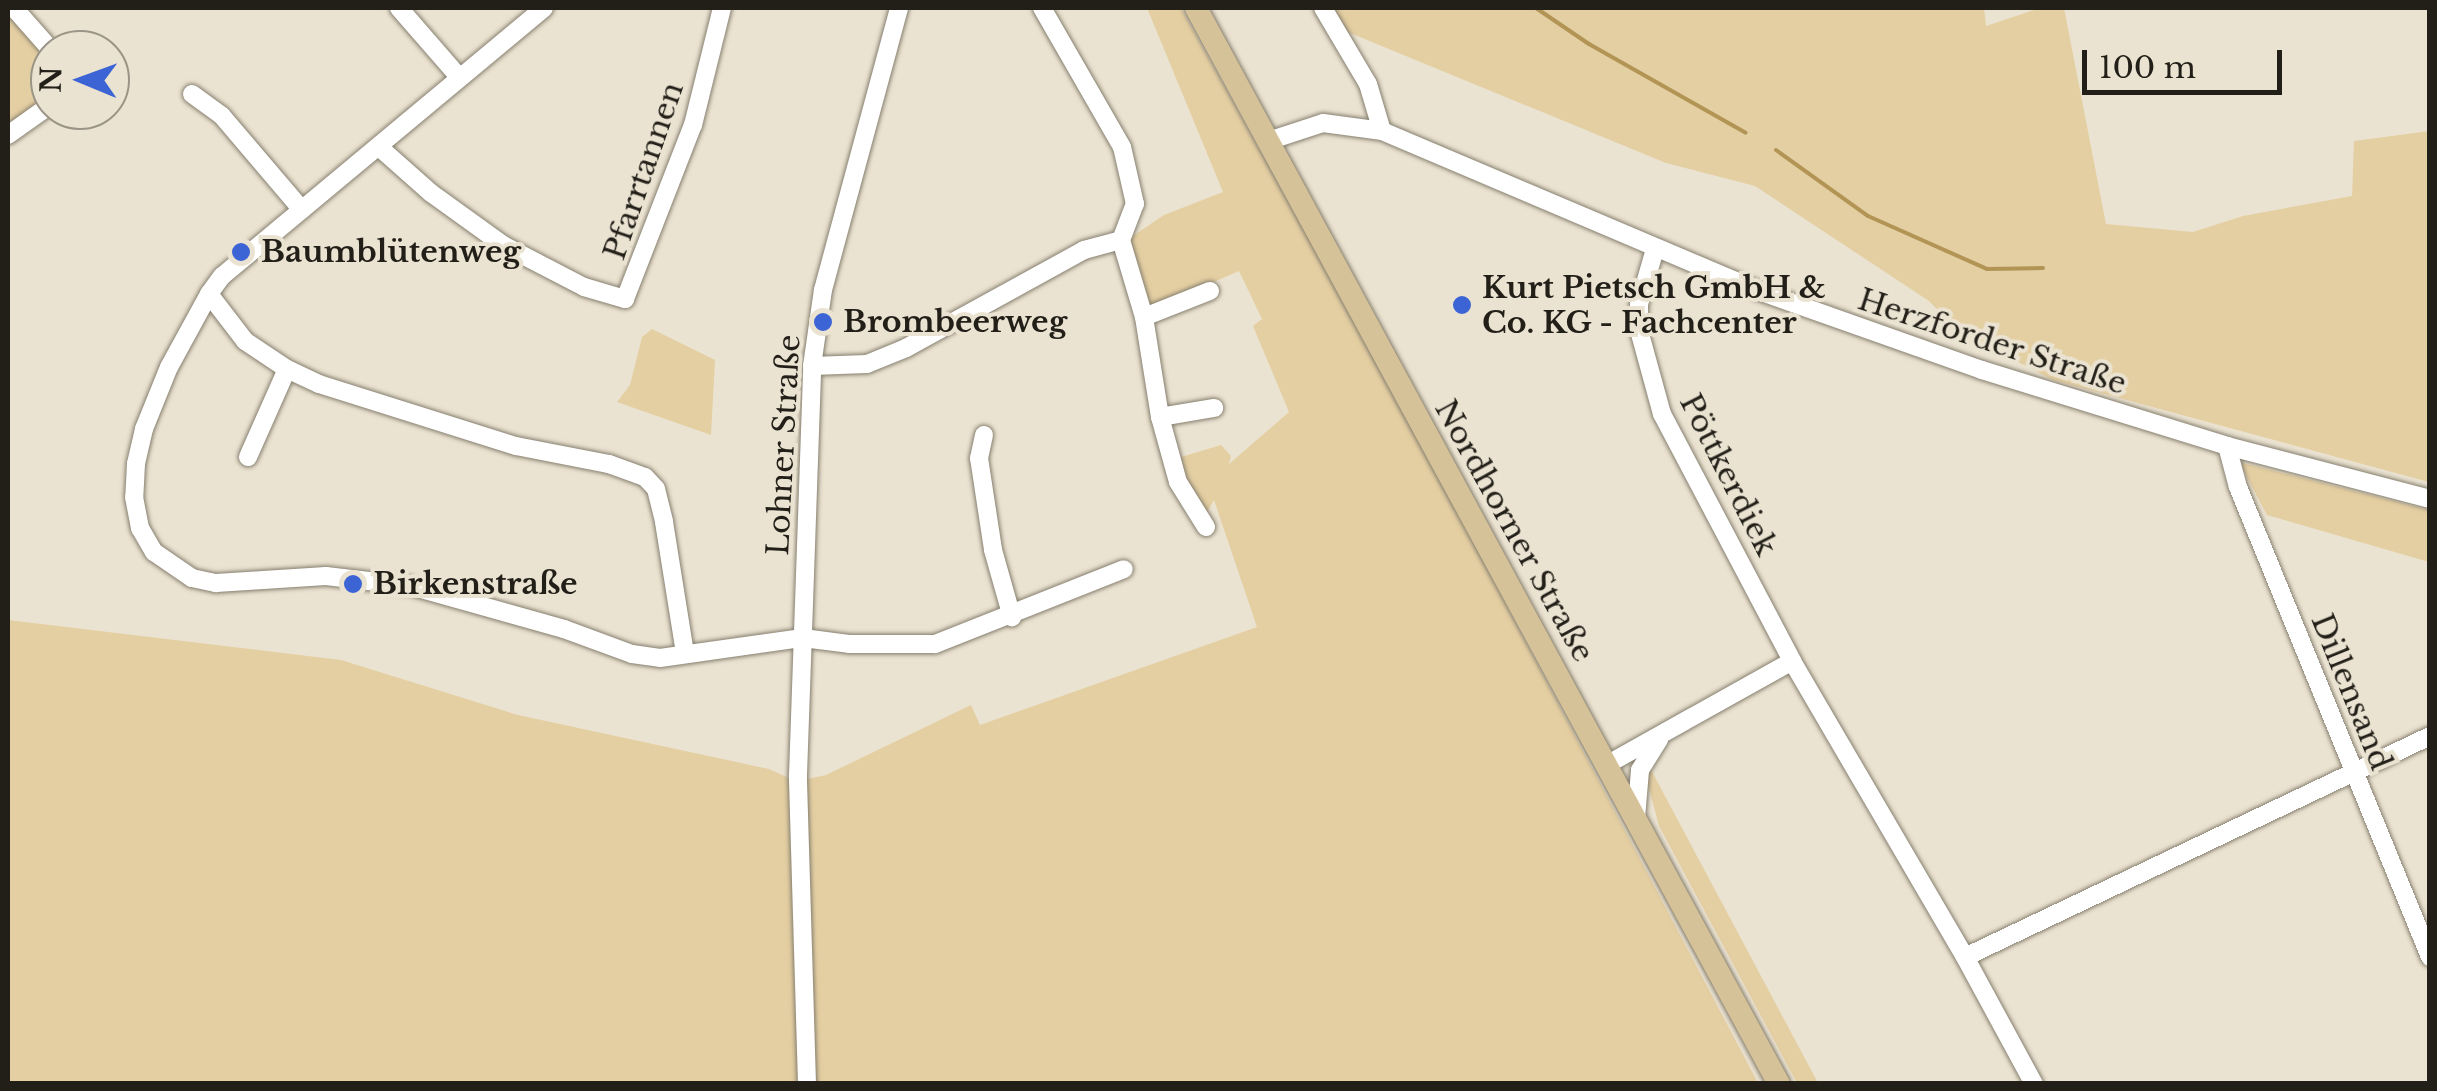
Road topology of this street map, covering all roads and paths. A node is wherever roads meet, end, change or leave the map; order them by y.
1 (14, 8) edge
2 (399, 8) edge
3 (544, 8) edge
4 (722, 8) edge
5 (898, 8) edge
6 (1042, 8) edge
7 (1196, 8) edge
8 (1323, 8) edge
9 (33, 30) edge
10 (459, 77) junction
11 (192, 94) dead end
12 (30, 118) edge
13 (1382, 131) junction
14 (8, 134) edge
15 (1268, 141) junction
16 (379, 147) junction
17 (302, 210) junction
18 (1121, 240) junction
19 (1655, 250) junction
20 (1210, 291) dead end
21 (209, 294) junction
22 (1144, 317) junction
23 (812, 366) junction
24 (287, 369) junction
25 (1214, 408) dead end
26 (1160, 417) junction
27 (984, 435) dead end
28 (2226, 446) junction
29 (248, 457) dead end
30 (2430, 499) edge
31 (1206, 528) dead end
32 (1124, 569) dead end
33 (1012, 617) junction
34 (802, 638) junction
35 (685, 653) junction
36 (1792, 661) junction
37 (1664, 734) junction
38 (2430, 736) edge
39 (1608, 764) junction
40 (2352, 769) junction
41 (1636, 818) junction
42 (1965, 956) junction
43 (2430, 956) edge
44 (806, 1084) edge
45 (1779, 1084) edge
46 (2034, 1084) edge

1 - 9 street
2 - 10 street
3 - 10 street
4 - 16 street, Pfarrtannen
5 - 23 street, Lohner Straße
6 - 18 street
7 - 15 main road, Nordhorner Straße
8 - 13 street
10 - 16 street
11 - 17 street
12 - 14 street
13 - 15 street, Herzforder Straße
13 - 19 street, Herzforder Straße
15 - 39 main road, Nordhorner Straße
16 - 17 street
17 - 21 street
18 - 22 street
18 - 23 street
19 - 28 street, Herzforder Straße
19 - 36 street, Pöttkerdiek
20 - 22 street
21 - 24 street
21 - 35 street
22 - 26 street
23 - 34 street, Lohner Straße
24 - 29 street
24 - 35 street
25 - 26 street
26 - 31 street
27 - 33 street
28 - 30 street, Herzforder Straße
28 - 40 street, Dillensand
32 - 33 street
33 - 34 street
34 - 35 street
34 - 44 street, Lohner Straße
36 - 37 street
36 - 42 street, Pöttkerdiek
37 - 39 street
37 - 41 street
38 - 40 street
39 - 41 main road, Nordhorner Straße
40 - 42 street
40 - 43 street, Dillensand
41 - 45 main road, Nordhorner Straße
42 - 46 street, Pöttkerdiek

